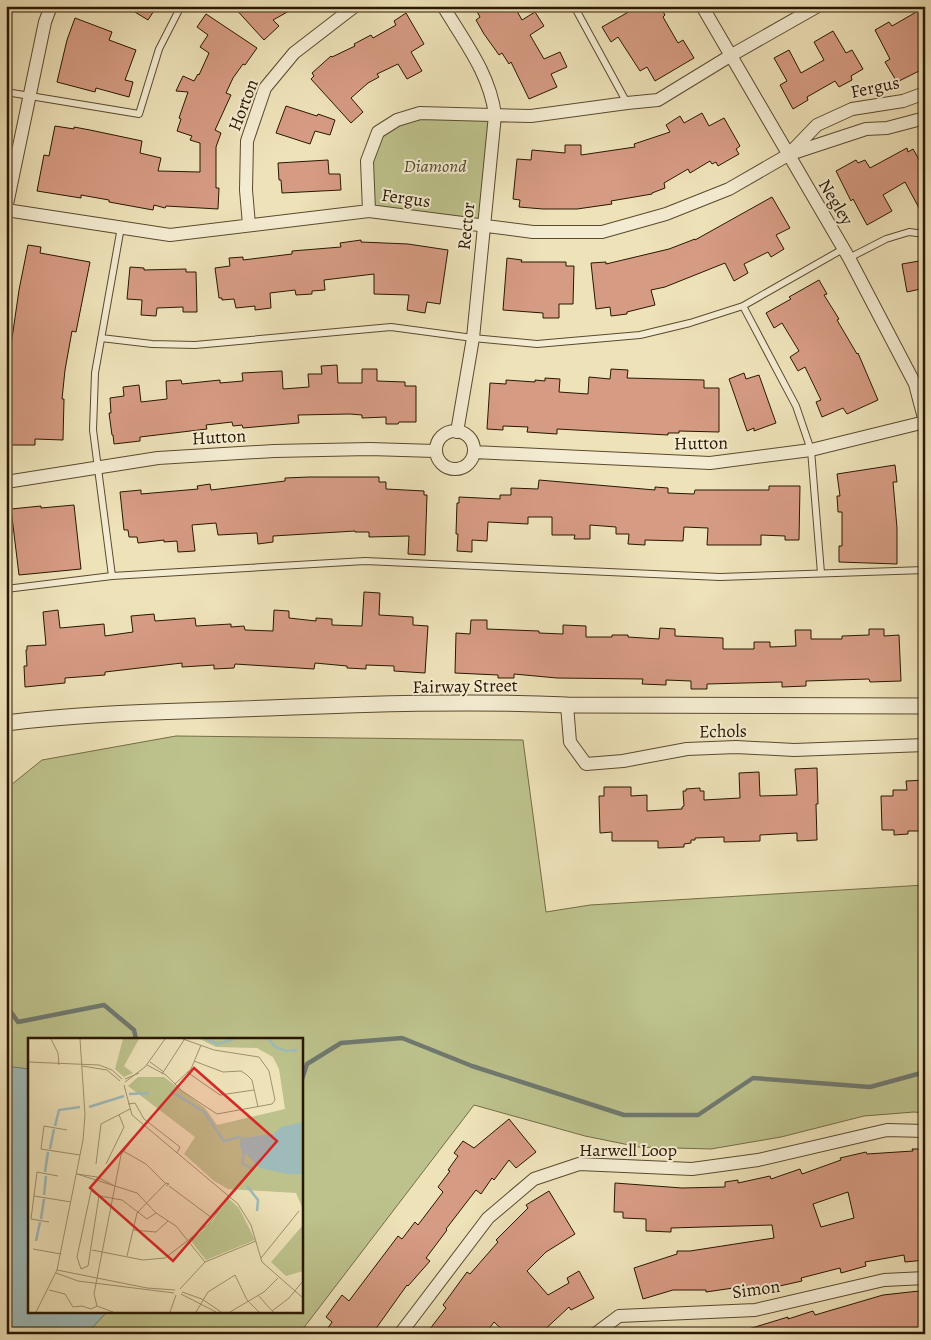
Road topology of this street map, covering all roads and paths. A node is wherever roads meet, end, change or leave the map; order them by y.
1 (51, 6) edge
2 (181, 6) edge
3 (355, 6) edge
4 (443, 6) edge
5 (574, 6) edge
6 (702, 6) edge
7 (818, 6) edge
8 (730, 56) junction
9 (6, 92) edge
10 (925, 93) edge
11 (30, 96) junction
12 (626, 103) junction
13 (495, 115) junction
14 (925, 118) edge
15 (788, 155) junction
16 (6, 210) edge
17 (369, 210) junction
18 (249, 225) junction
19 (484, 226) junction
20 (121, 228) junction
21 (925, 234) edge
22 (846, 254) junction
23 (743, 306) junction
24 (101, 338) junction
25 (472, 338) junction
26 (925, 422) edge
27 (457, 432) junction
28 (811, 450) junction
29 (435, 451) junction
30 (474, 452) junction
31 (98, 467) junction
32 (6, 482) edge
33 (925, 570) edge
34 (821, 574) junction
35 (112, 576) junction
36 (6, 589) edge
37 (567, 705) junction
38 (925, 706) edge
39 (6, 723) edge
40 (925, 745) edge
41 (925, 1131) edge
42 (925, 1278) edge
43 (400, 1334) edge
44 (595, 1334) edge

1 - 11 street
2 - 11 lane
3 - 18 street, Horton
4 - 13 street, Rector
5 - 12 lane
6 - 8 street, Negley
7 - 8 street
8 - 12 street
8 - 15 street, Negley
9 - 11 lane
10 - 15 street, Fergus
11 - 16 street
12 - 13 street
13 - 17 street
13 - 19 street, Rector
14 - 15 street, Fergus
15 - 19 street, Fergus
15 - 22 street, Negley
16 - 20 street, Fergus
17 - 18 street, Fergus
17 - 19 street, Fergus
18 - 20 street, Fergus
19 - 25 street, Rector
20 - 24 lane
21 - 22 lane
22 - 23 lane
22 - 26 street, Negley
23 - 25 lane
23 - 28 lane
24 - 25 lane
24 - 31 lane
25 - 27 street, Rector
26 - 28 street, Hutton
27 - 29 street
27 - 30 street
28 - 30 street, Hutton
28 - 34 lane
29 - 30 street
29 - 31 street, Hutton
31 - 32 street, Hutton
31 - 35 lane
33 - 34 lane
34 - 35 lane
35 - 36 lane
37 - 38 street, Fairway Street
37 - 39 street, Fairway Street
37 - 40 street, Echols
41 - 43 street, Harwell Loop
42 - 44 street, Simon

